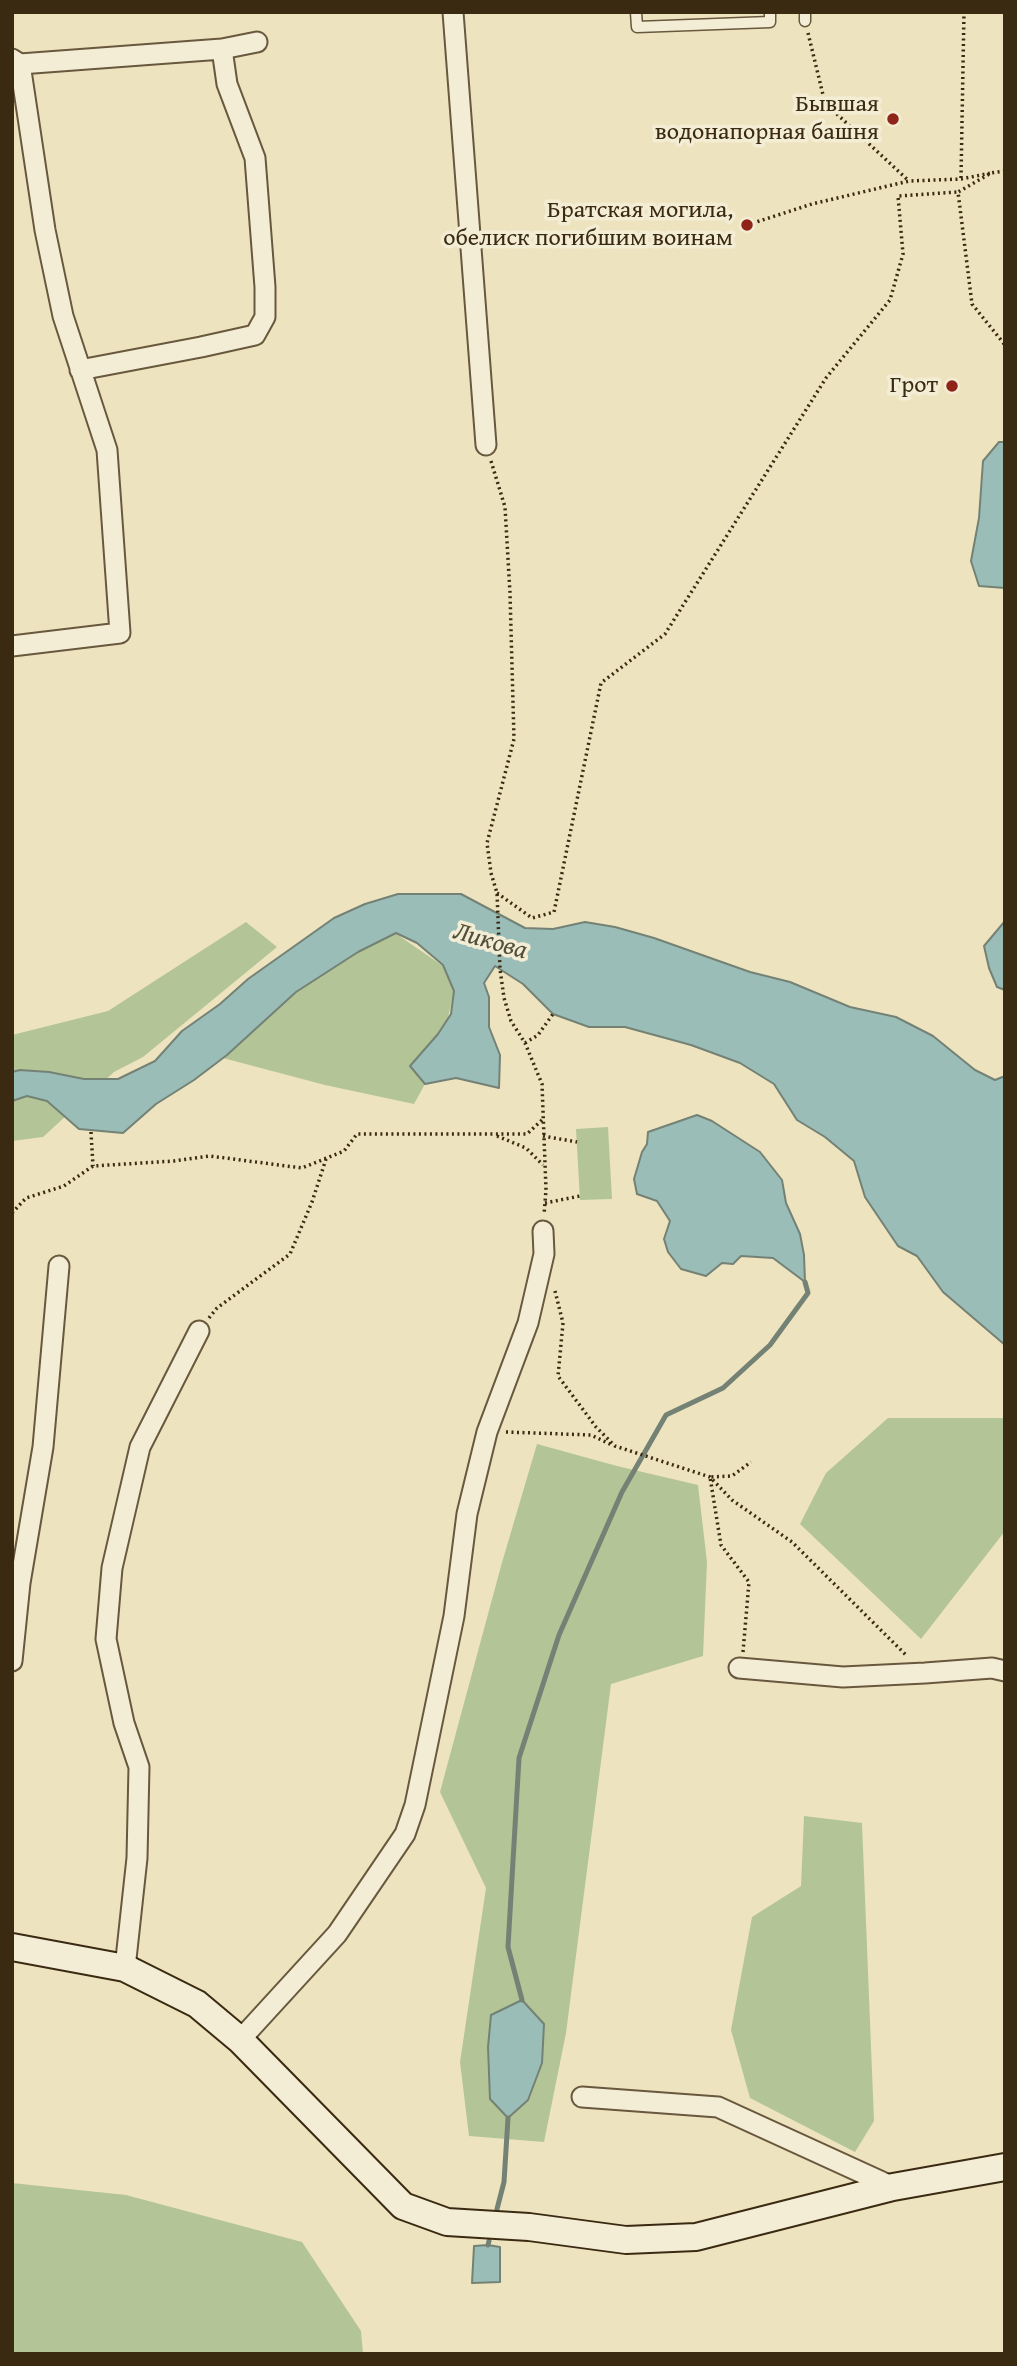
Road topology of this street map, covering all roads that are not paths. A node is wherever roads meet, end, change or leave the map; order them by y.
1 (453, 12) edge
2 (636, 12) edge
3 (770, 12) edge
4 (257, 42) dead end
5 (222, 49) junction
6 (16, 62) edge
7 (80, 369) junction
8 (486, 445) road end
9 (12, 646) edge
10 (543, 1231) road end
11 (60, 1266) dead end
12 (200, 1331) road end
13 (12, 1661) edge
14 (739, 1668) road end
15 (1005, 1671) edge
16 (12, 1947) edge
17 (125, 1968) junction
18 (240, 2040) junction
19 (582, 2097) dead end
20 (1005, 2160) edge
21 (1005, 2167) edge
22 (893, 2187) junction

1 - 8 street
2 - 3 lane
4 - 5 street
5 - 6 street
5 - 7 street
6 - 7 street
7 - 9 street
10 - 18 street
11 - 13 street
12 - 17 street
14 - 15 street
16 - 17 street
17 - 18 street
18 - 22 street
19 - 22 street
20 - 21 lane
21 - 22 street

